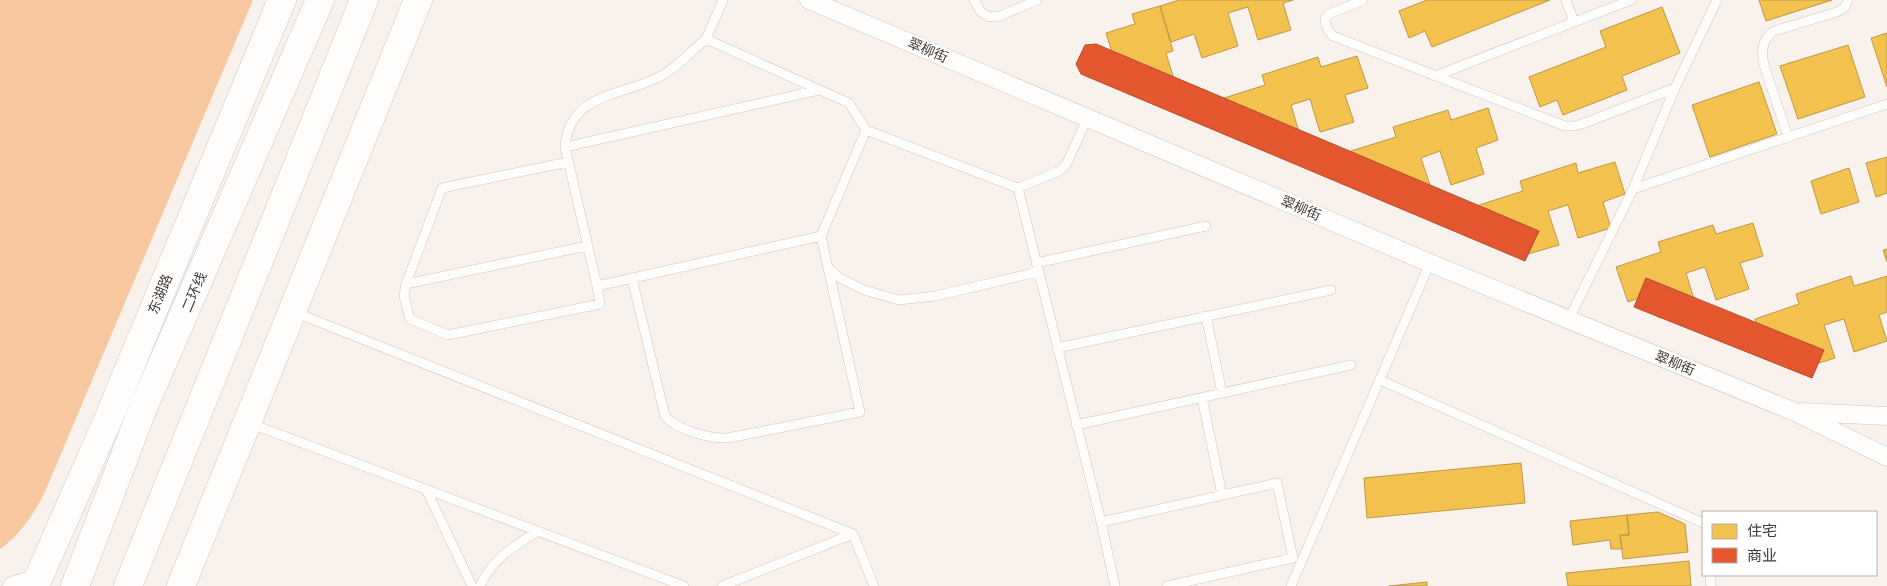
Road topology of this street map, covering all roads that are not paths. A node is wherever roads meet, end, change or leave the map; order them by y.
1 (282, 0) edge
2 (320, 0) edge
3 (364, 0) edge
4 (418, 0) edge
5 (723, 0) edge
6 (809, 0) edge
7 (974, 0) edge
8 (1037, 0) edge
9 (1362, 0) edge
10 (1566, 0) edge
11 (1631, 0) edge
12 (1718, 0) edge
13 (1848, 0) edge
14 (1574, 22) junction
15 (706, 39) junction
16 (1435, 76) junction
17 (1675, 88) junction
18 (820, 90) junction
19 (1887, 104) edge
20 (1088, 117) junction
21 (866, 130) junction
22 (1788, 137) junction
23 (565, 147) junction
24 (568, 162) junction
25 (1018, 188) junction
26 (1633, 189) junction
27 (1206, 226) dead end
28 (820, 236) junction
29 (587, 246) junction
30 (1430, 263) junction
31 (828, 268) junction
32 (1037, 268) junction
33 (632, 278) junction
34 (406, 284) junction
35 (597, 286) junction
36 (1331, 290) dead end
37 (291, 311) junction
38 (1206, 316) junction
39 (1569, 319) junction
40 (1057, 348) junction
41 (1351, 365) dead end
42 (1380, 380) junction
43 (1222, 393) junction
44 (1202, 398) junction
45 (1795, 412) junction
46 (1887, 416) edge
47 (247, 422) junction
48 (1076, 425) junction
49 (1887, 457) edge
50 (426, 489) junction
51 (1222, 495) junction
52 (1101, 522) junction
53 (1702, 523) edge
54 (538, 531) junction
55 (853, 534) junction
56 (37, 582) edge
57 (12, 586) edge
58 (76, 586) edge
59 (128, 586) edge
60 (181, 586) edge
61 (472, 586) edge
62 (480, 586) edge
63 (684, 586) edge
64 (722, 586) edge
65 (874, 586) edge
66 (1115, 586) edge
67 (1167, 586) edge
68 (1291, 586) edge

1 - 56 main road, 东湖路
2 - 58 main road, 二环线
3 - 59 main road
4 - 37 main road
5 - 15 lane
6 - 20 street, 翠柳街
7 - 8 lane
9 - 16 lane
10 - 14 lane
11 - 14 lane
12 - 17 lane
13 - 22 lane
14 - 16 lane
15 - 18 lane
15 - 23 lane
16 - 17 lane
17 - 26 lane
18 - 21 lane
18 - 23 lane
19 - 22 lane
20 - 25 lane
20 - 30 street, 翠柳街
21 - 25 lane
21 - 28 lane
22 - 26 lane
23 - 24 lane
24 - 29 lane
24 - 34 lane
25 - 32 lane
26 - 39 lane
27 - 32 lane
28 - 31 lane
28 - 33 lane
29 - 34 lane
29 - 35 lane
30 - 39 street, 翠柳街
30 - 42 lane
31 - 32 lane
31 - 33 lane
32 - 40 lane
33 - 35 lane
34 - 35 lane
36 - 38 lane
37 - 47 main road
37 - 55 lane
38 - 40 lane
38 - 43 lane
39 - 45 street, 翠柳街
40 - 48 lane
41 - 43 lane
42 - 53 lane
42 - 68 lane
43 - 44 lane
44 - 48 lane
44 - 51 lane
45 - 46 street, 翠柳街
45 - 49 street, 翠柳街
47 - 50 lane
47 - 60 main road
48 - 52 lane
50 - 54 lane
50 - 61 lane
51 - 52 lane
51 - 67 lane
52 - 66 lane
54 - 62 lane
54 - 63 lane
55 - 64 lane
55 - 65 lane
56 - 57 street

